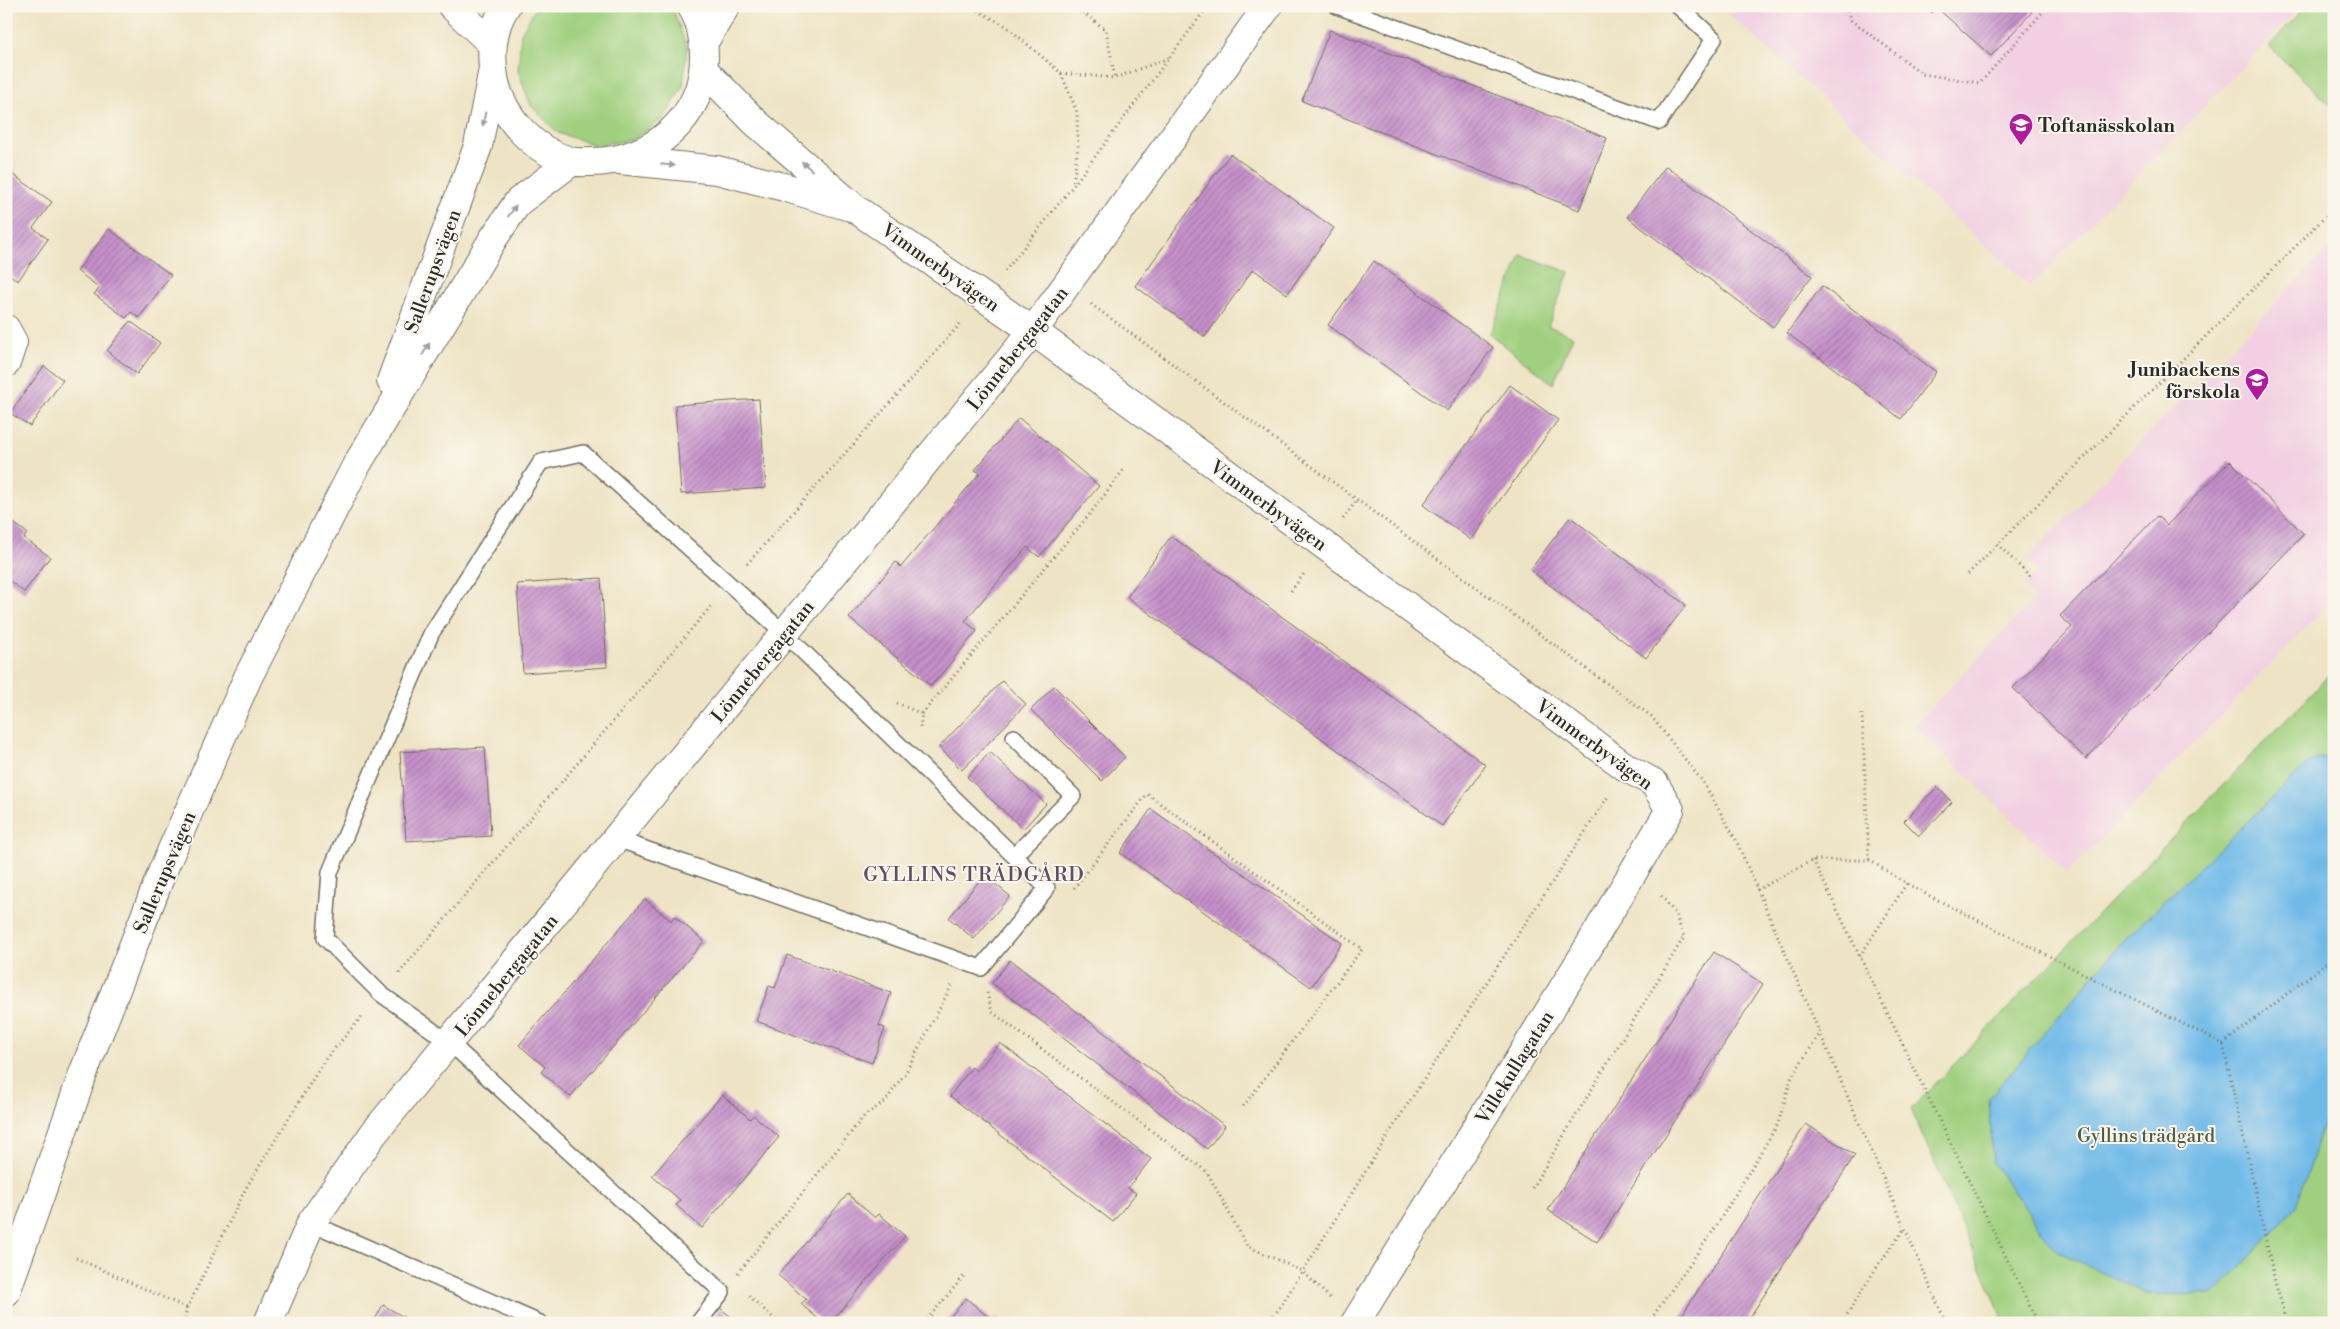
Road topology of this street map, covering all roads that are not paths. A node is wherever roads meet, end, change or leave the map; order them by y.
1 (452, 6) edge
2 (506, 6) edge
3 (691, 6) edge
4 (726, 6) edge
5 (1268, 6) edge
6 (1337, 6) edge
7 (1678, 6) edge
8 (704, 42) junction
9 (492, 44) junction
10 (704, 70) junction
11 (493, 72) junction
12 (619, 160) junction
13 (571, 162) junction
14 (857, 210) junction
15 (6, 330) edge
16 (1033, 331) junction
17 (6, 363) edge
18 (356, 466) junction
19 (784, 633) junction
20 (1014, 737) dead end
21 (1670, 810) joint
22 (617, 839) junction
23 (1014, 856) junction
24 (450, 1042) junction
25 (311, 1223) junction
26 (6, 1292) edge
27 (268, 1323) edge
28 (540, 1323) edge
29 (698, 1323) edge
30 (1356, 1323) edge

1 - 9 street
2 - 9 street, Sallerupsvägen
3 - 8 street, Sallerupsvägen
4 - 8 street
5 - 16 street, Lönnebergagatan
6 - 7 lane
8 - 10 street, Sallerupsvägen
9 - 11 street, Sallerupsvägen
10 - 12 street, Sallerupsvägen
14 -> 10 street, Vimmerbyvägen
11 - 13 street, Sallerupsvägen
11 -> 18 street, Sallerupsvägen
12 - 13 street, Sallerupsvägen
12 -> 14 street, Vimmerbyvägen
18 -> 13 street, Sallerupsvägen
14 - 16 street, Vimmerbyvägen
15 - 17 street
16 - 19 street, Lönnebergagatan
16 - 21 street, Vimmerbyvägen
18 - 26 street, Sallerupsvägen
19 - 22 street, Lönnebergagatan
19 - 23 lane
19 - 24 lane
20 - 23 lane
21 - 30 street, Villekullagatan
22 - 23 lane
22 - 24 street, Lönnebergagatan
24 - 25 street, Lönnebergagatan
24 - 29 lane
25 - 27 street, Lönnebergagatan
25 - 28 lane

